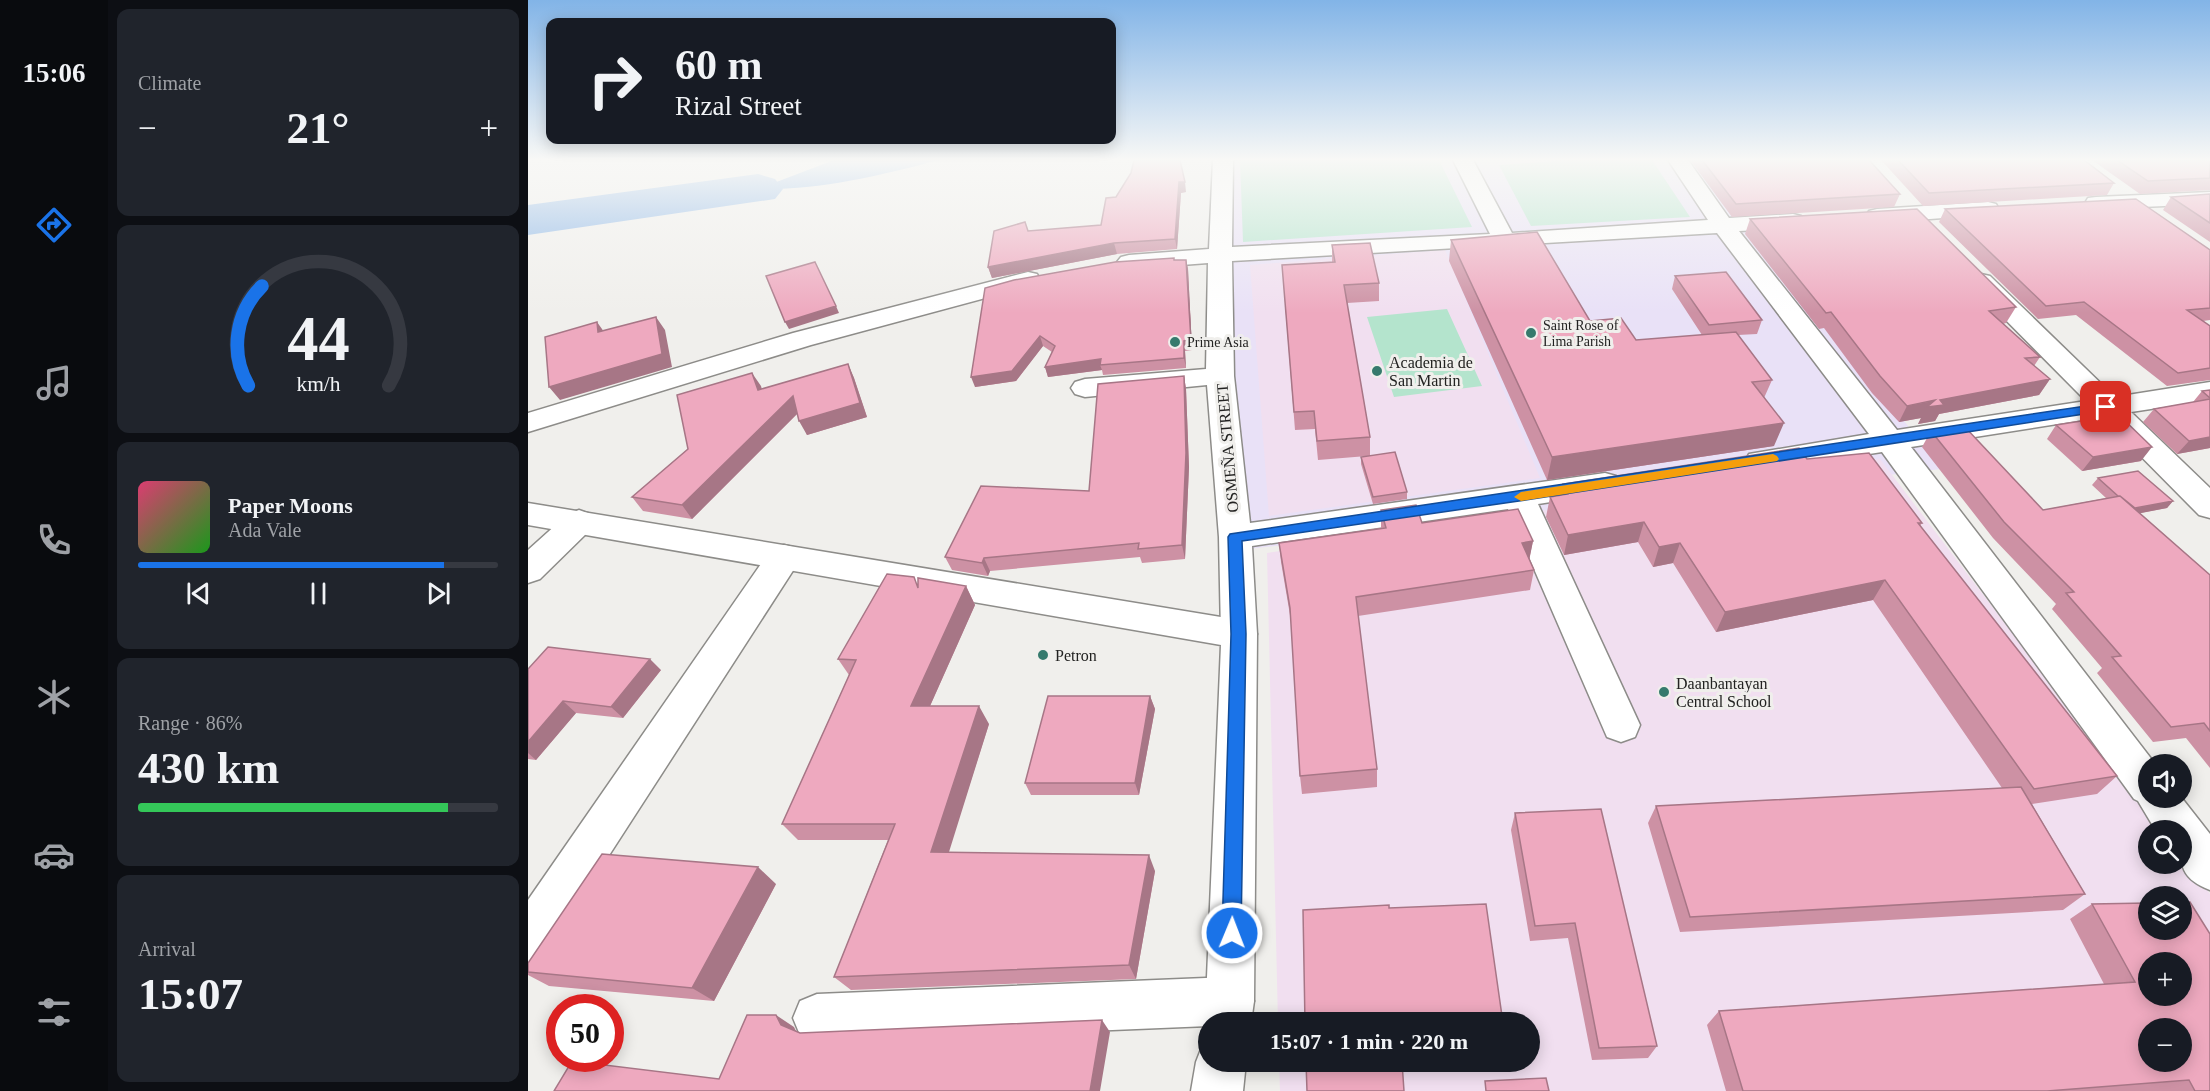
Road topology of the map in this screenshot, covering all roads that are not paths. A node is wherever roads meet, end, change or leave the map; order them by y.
1 (1221, 211) edge
2 (1489, 211) edge
3 (1713, 211) edge
4 (1911, 211) edge
5 (1963, 211) edge
6 (2143, 211) edge
7 (1914, 214) junction
8 (1855, 218) edge
9 (1819, 220) edge
10 (2156, 220) edge
11 (1723, 226) junction
12 (1939, 239) edge
13 (1504, 240) junction
14 (1220, 255) junction
15 (1964, 264) edge
16 (1106, 265) edge
17 (1049, 275) edge
18 (1220, 376) junction
19 (1085, 388) dead end
20 (2210, 391) edge
21 (2106, 407) junction
22 (528, 423) edge
23 (1890, 441) junction
24 (1728, 465) edge
25 (1635, 479) edge
26 (1519, 497) junction
27 (2210, 507) edge
28 (528, 514) edge
29 (579, 522) junction
30 (1235, 537) junction
31 (784, 556) junction
32 (528, 570) edge
33 (1239, 634) junction
34 (1621, 725) dead end
35 (2138, 773) edge
36 (2164, 808) edge
37 (2210, 869) edge
38 (528, 940) edge
39 (1198, 1012) edge
40 (1228, 1012) edge
41 (817, 1018) dead end
42 (1220, 1072) edge
43 (1217, 1091) edge

1 - 14 street, OSMEÑA STREET
2 - 13 street
3 - 11 street
4 - 7 street
5 - 7 street
6 - 10 street
7 - 8 street
7 - 12 street
9 - 11 street
11 - 13 street
11 - 23 street
13 - 14 street
14 - 16 street
14 - 18 street, OSMEÑA STREET
15 - 21 street
17 - 22 street
18 - 19 street
18 - 30 street, OSMEÑA STREET
20 - 21 street
21 - 23 street
21 - 27 street
23 - 24 street
23 - 35 street
25 - 26 street
26 - 30 street
26 - 34 street
28 - 29 street
29 - 31 street
29 - 32 street
30 - 33 street, OSMEÑA STREET
31 - 33 street
31 - 38 street
33 - 40 street, OSMEÑA STREET
36 - 37 street
39 - 41 street
42 - 43 street

